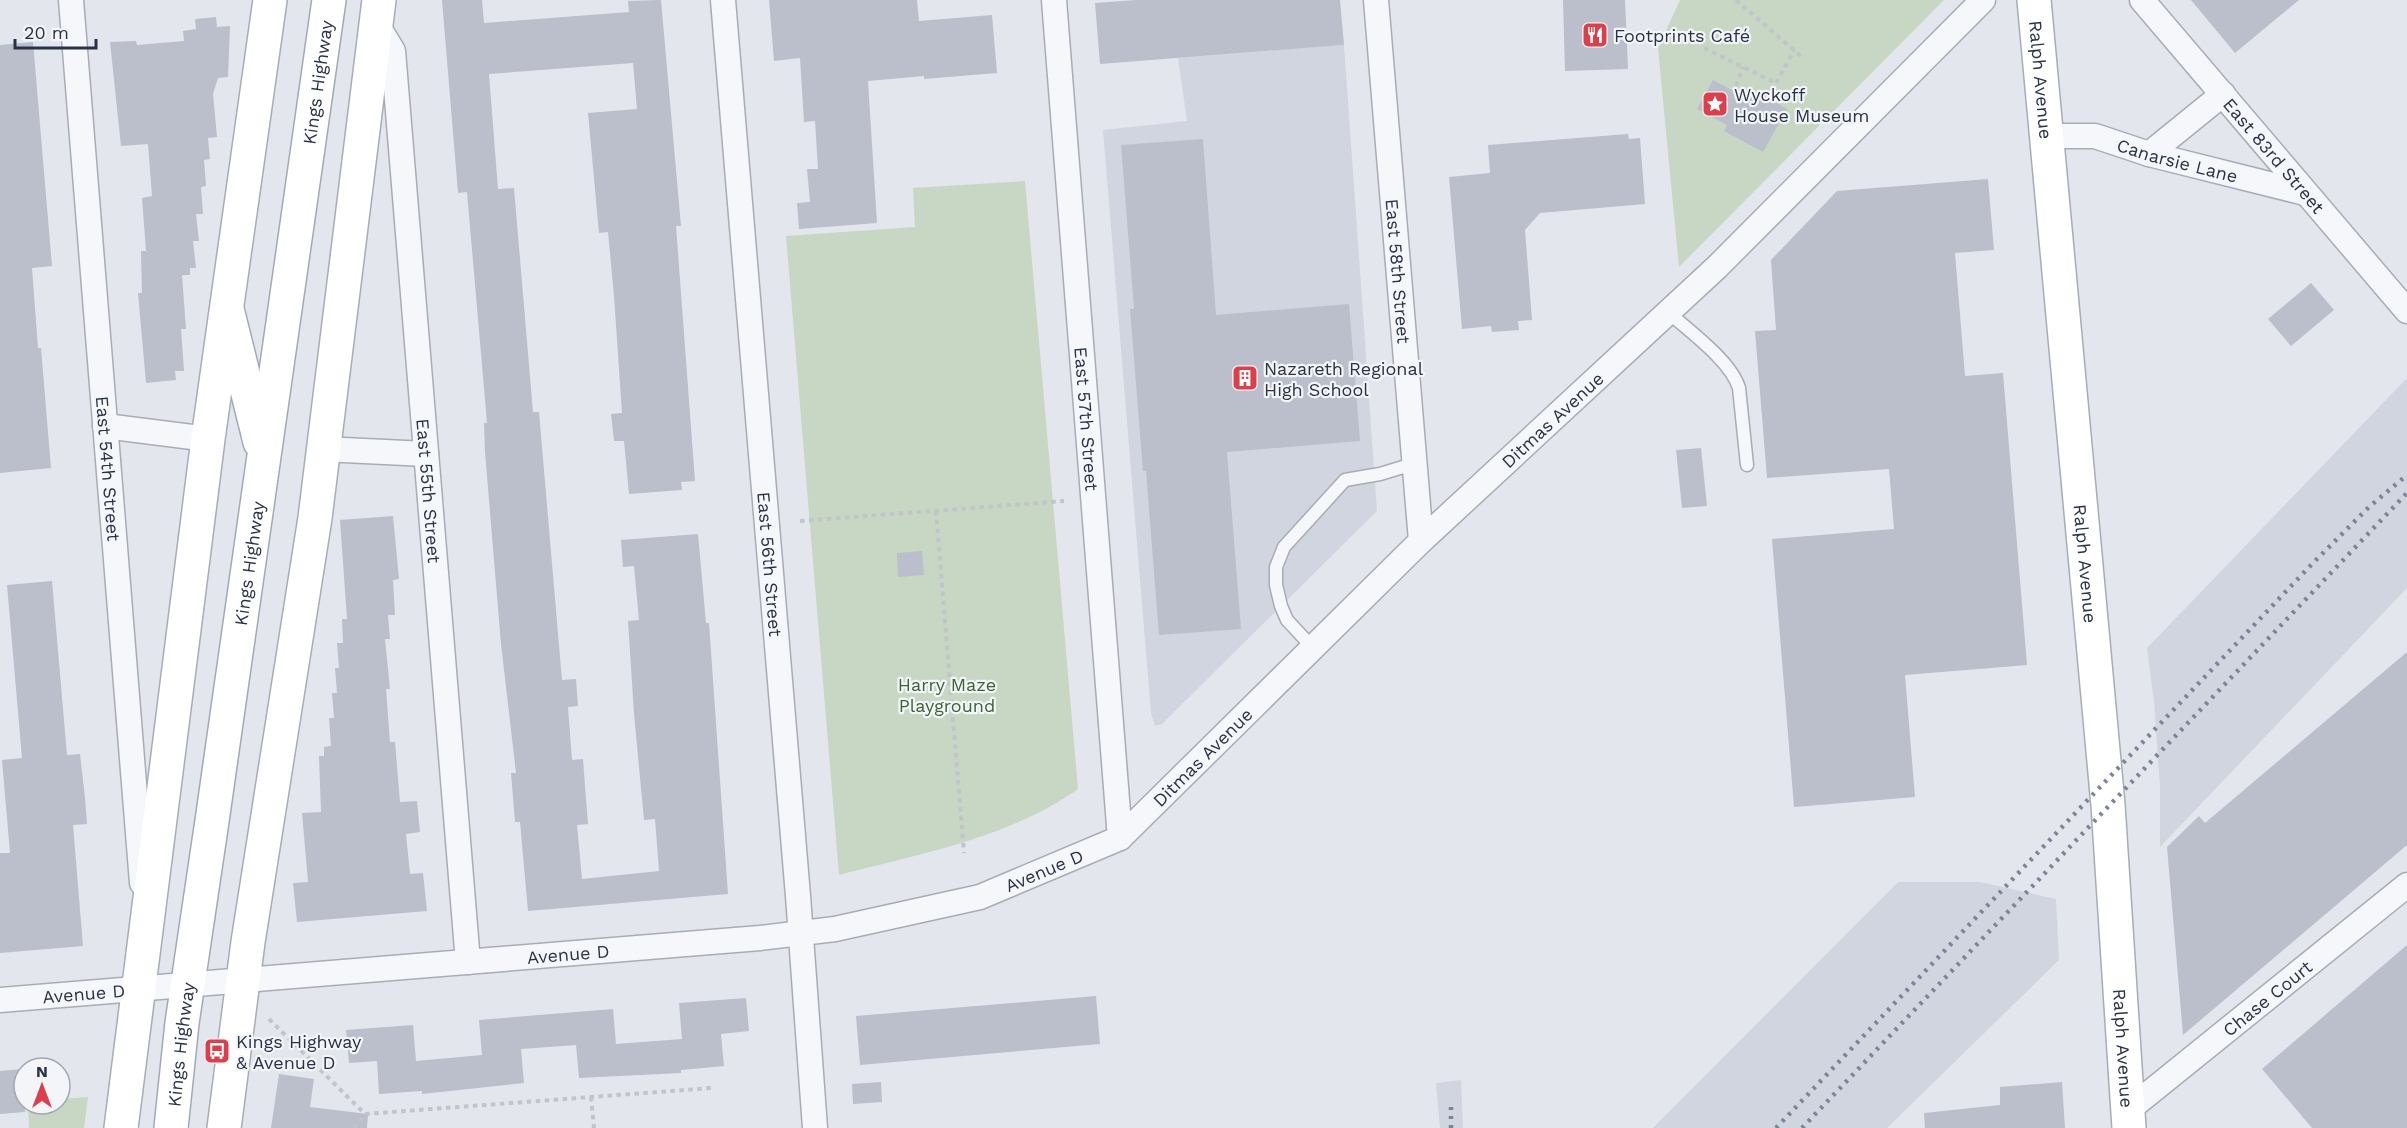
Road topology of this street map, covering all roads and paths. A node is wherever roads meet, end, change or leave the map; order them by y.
1 (71, 0) edge
2 (270, 0) edge
3 (329, 0) edge
4 (723, 0) edge
5 (1054, 0) edge
6 (1376, 0) edge
7 (1736, 0) edge
8 (1983, 0) edge
9 (2034, 0) edge
10 (2142, 0) edge
11 (378, 11) edge
12 (1704, 48) dead end
13 (1794, 50) junction
14 (1803, 58) dead end
15 (1743, 67) junction
16 (1776, 83) junction
17 (1736, 86) dead end
18 (1772, 91) dead end
19 (2223, 94) junction
20 (2047, 136) junction
21 (2149, 154) junction
22 (2305, 194) junction
23 (226, 309) junction
24 (2407, 311) edge
25 (1668, 312) junction
26 (105, 426) junction
27 (208, 439) junction
28 (323, 449) junction
29 (426, 453) junction
30 (264, 458) junction
31 (1413, 464) junction
32 (1747, 465) dead end
33 (1064, 501) dead end
34 (936, 511) junction
35 (800, 521) dead end
36 (1421, 541) junction
37 (1313, 648) junction
38 (1120, 838) junction
39 (964, 853) dead end
40 (2407, 885) edge
41 (801, 933) junction
42 (146, 936) junction
43 (468, 962) junction
44 (243, 980) junction
45 (187, 985) junction
46 (139, 989) junction
47 (0, 1000) edge
48 (264, 1015) dead end
49 (711, 1088) dead end
50 (591, 1097) junction
51 (366, 1114) junction
52 (2128, 1120) edge
53 (121, 1128) edge
54 (171, 1128) edge
55 (224, 1128) edge
56 (354, 1128) edge
57 (594, 1128) edge
58 (815, 1128) edge

1 - 26 street, East 54th Street
2 - 23 main road
3 - 30 main road, Kings Highway
4 - 41 street, East 56th Street
5 - 38 street, East 57th Street
6 - 31 street, East 58th Street
7 - 13 path
8 - 25 street, Ditmas Avenue
9 - 20 main road, Ralph Avenue
10 - 19 street, East 83rd Street
11 - 28 main road
11 - 29 street, East 55th Street
12 - 15 path
13 - 14 path
13 - 16 path
15 - 16 path
15 - 17 path
16 - 18 path
19 - 21 street
19 - 22 street, East 83rd Street
20 - 21 street, Canarsie Lane
20 - 52 main road, Ralph Avenue
21 - 22 street, Canarsie Lane
22 - 24 street, East 83rd Street
23 - 27 main road
23 - 30 main road
25 - 32 lane
25 - 36 street, Ditmas Avenue
26 - 27 street
26 - 42 street, East 54th Street
27 - 42 main road
28 - 29 street
28 - 44 main road
29 - 43 street, East 55th Street
30 - 45 main road, Kings Highway
31 - 36 street, East 58th Street
31 - 37 lane
33 - 34 path
34 - 35 path
34 - 39 path
36 - 37 street, Ditmas Avenue
37 - 38 street, Ditmas Avenue
38 - 41 street, Avenue D
40 - 52 street, Chase Court
41 - 43 street, Avenue D
41 - 58 street, East 56th Street
42 - 46 main road
43 - 44 street, Avenue D
44 - 45 street, Avenue D
44 - 55 main road
45 - 46 street, Avenue D
45 - 54 main road, Kings Highway
46 - 47 street, Avenue D
46 - 53 main road
48 - 51 path
49 - 50 path
50 - 51 path
50 - 57 path
51 - 56 path

